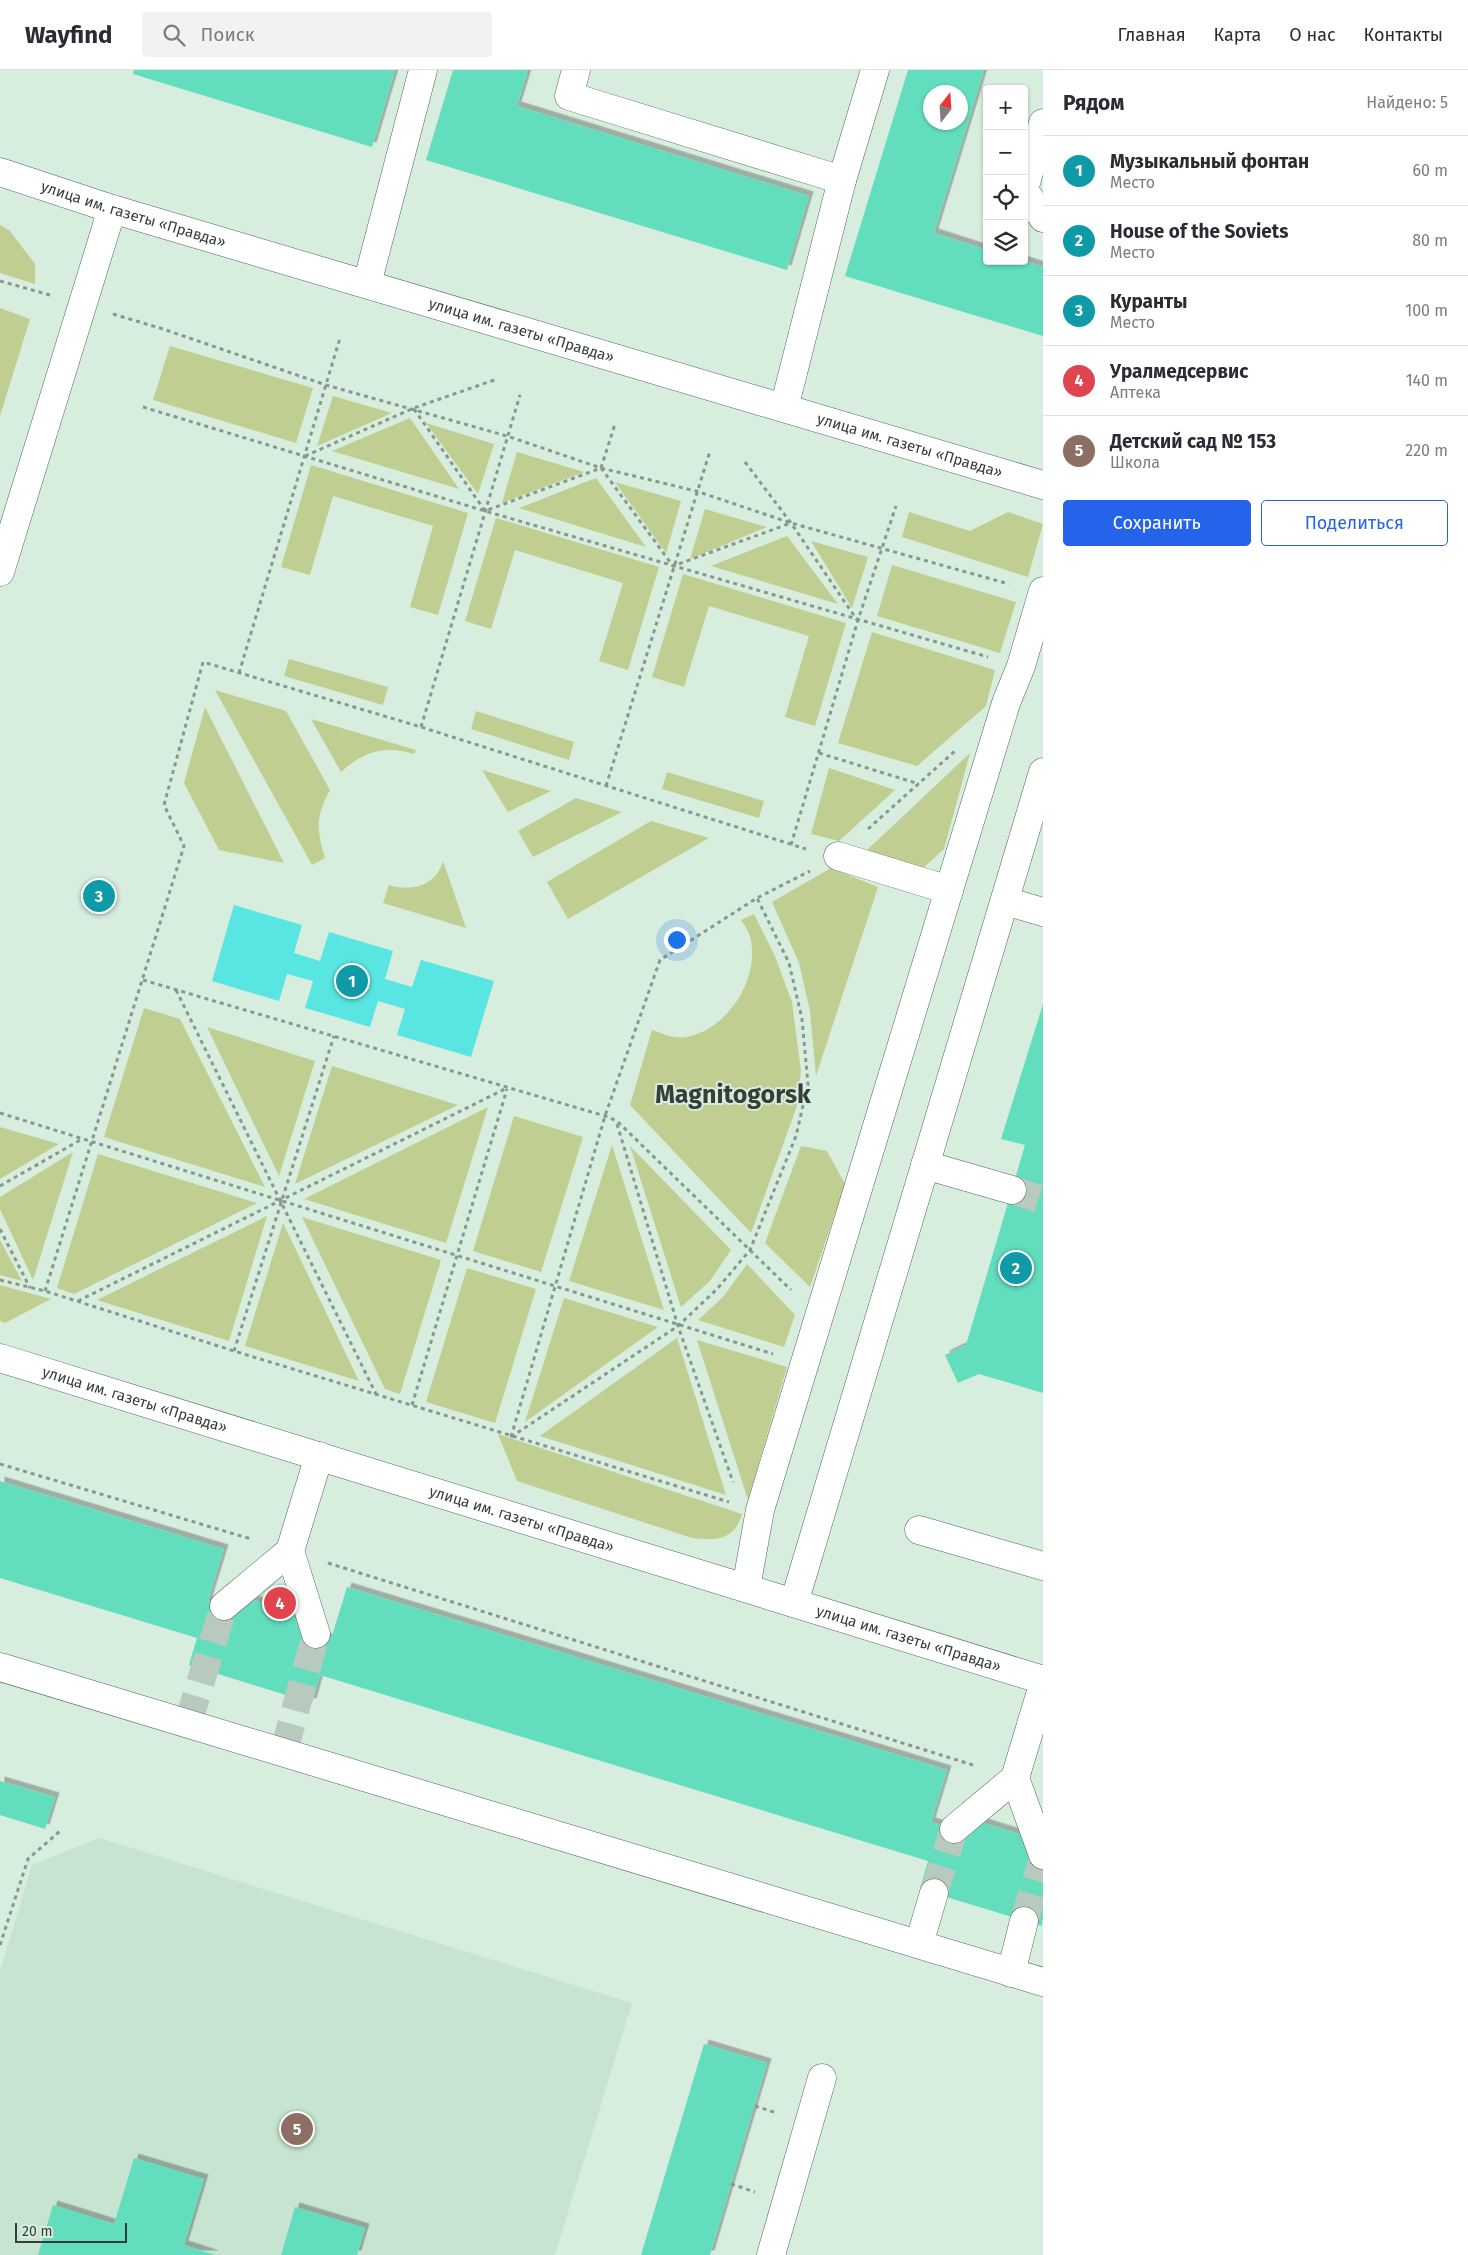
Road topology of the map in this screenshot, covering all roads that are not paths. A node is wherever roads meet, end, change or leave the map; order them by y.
1 (423, 70) edge
2 (576, 70) edge
3 (875, 70) edge
4 (1043, 123) edge
5 (0, 172) edge
6 (842, 180) junction
7 (112, 209) junction
8 (1043, 218) edge
9 (367, 284) junction
10 (784, 408) junction
11 (1043, 485) edge
12 (0, 572) edge
13 (1043, 593) edge
14 (1043, 772) edge
15 (838, 856) road end
16 (949, 890) junction
17 (1004, 900) junction
18 (1043, 912) edge
19 (925, 1165) junction
20 (1012, 1190) tunnel mouth
21 (0, 1358) edge
22 (319, 1456) junction
23 (919, 1530) dead end
24 (290, 1551) junction
25 (1043, 1566) edge
26 (746, 1588) junction
27 (794, 1603) junction
28 (224, 1606) tunnel mouth
29 (316, 1634) tunnel mouth
30 (0, 1667) edge
31 (1043, 1680) edge
32 (1043, 1685) edge
33 (1015, 1778) junction
34 (954, 1829) tunnel mouth
35 (1043, 1855) edge
36 (934, 1893) tunnel mouth
37 (1024, 1921) tunnel mouth
38 (919, 1944) junction
39 (1011, 1972) junction
40 (1043, 1982) edge
41 (822, 2078) dead end
42 (771, 2255) edge

1 - 9 street
2 - 6 street
3 - 6 street
4 - 8 street
5 - 7 street, улица им. газеты «Правда»
6 - 10 street
7 - 9 street, улица им. газеты «Правда»
7 - 12 street
9 - 10 street, улица им. газеты «Правда»
10 - 11 street, улица им. газеты «Правда»
13 - 16 street
14 - 17 street
15 - 16 street
16 - 26 street
17 - 18 street
17 - 19 street
19 - 20 street
19 - 27 street
21 - 22 street, улица им. газеты «Правда»
22 - 24 street
22 - 26 street, улица им. газеты «Правда»
23 - 25 street
24 - 28 street
24 - 29 street
26 - 27 street, улица им. газеты «Правда»
27 - 31 street, улица им. газеты «Правда»
30 - 38 street
32 - 33 street
33 - 34 street
33 - 35 street
36 - 38 street
37 - 39 street
38 - 39 street
39 - 40 street
41 - 42 street

